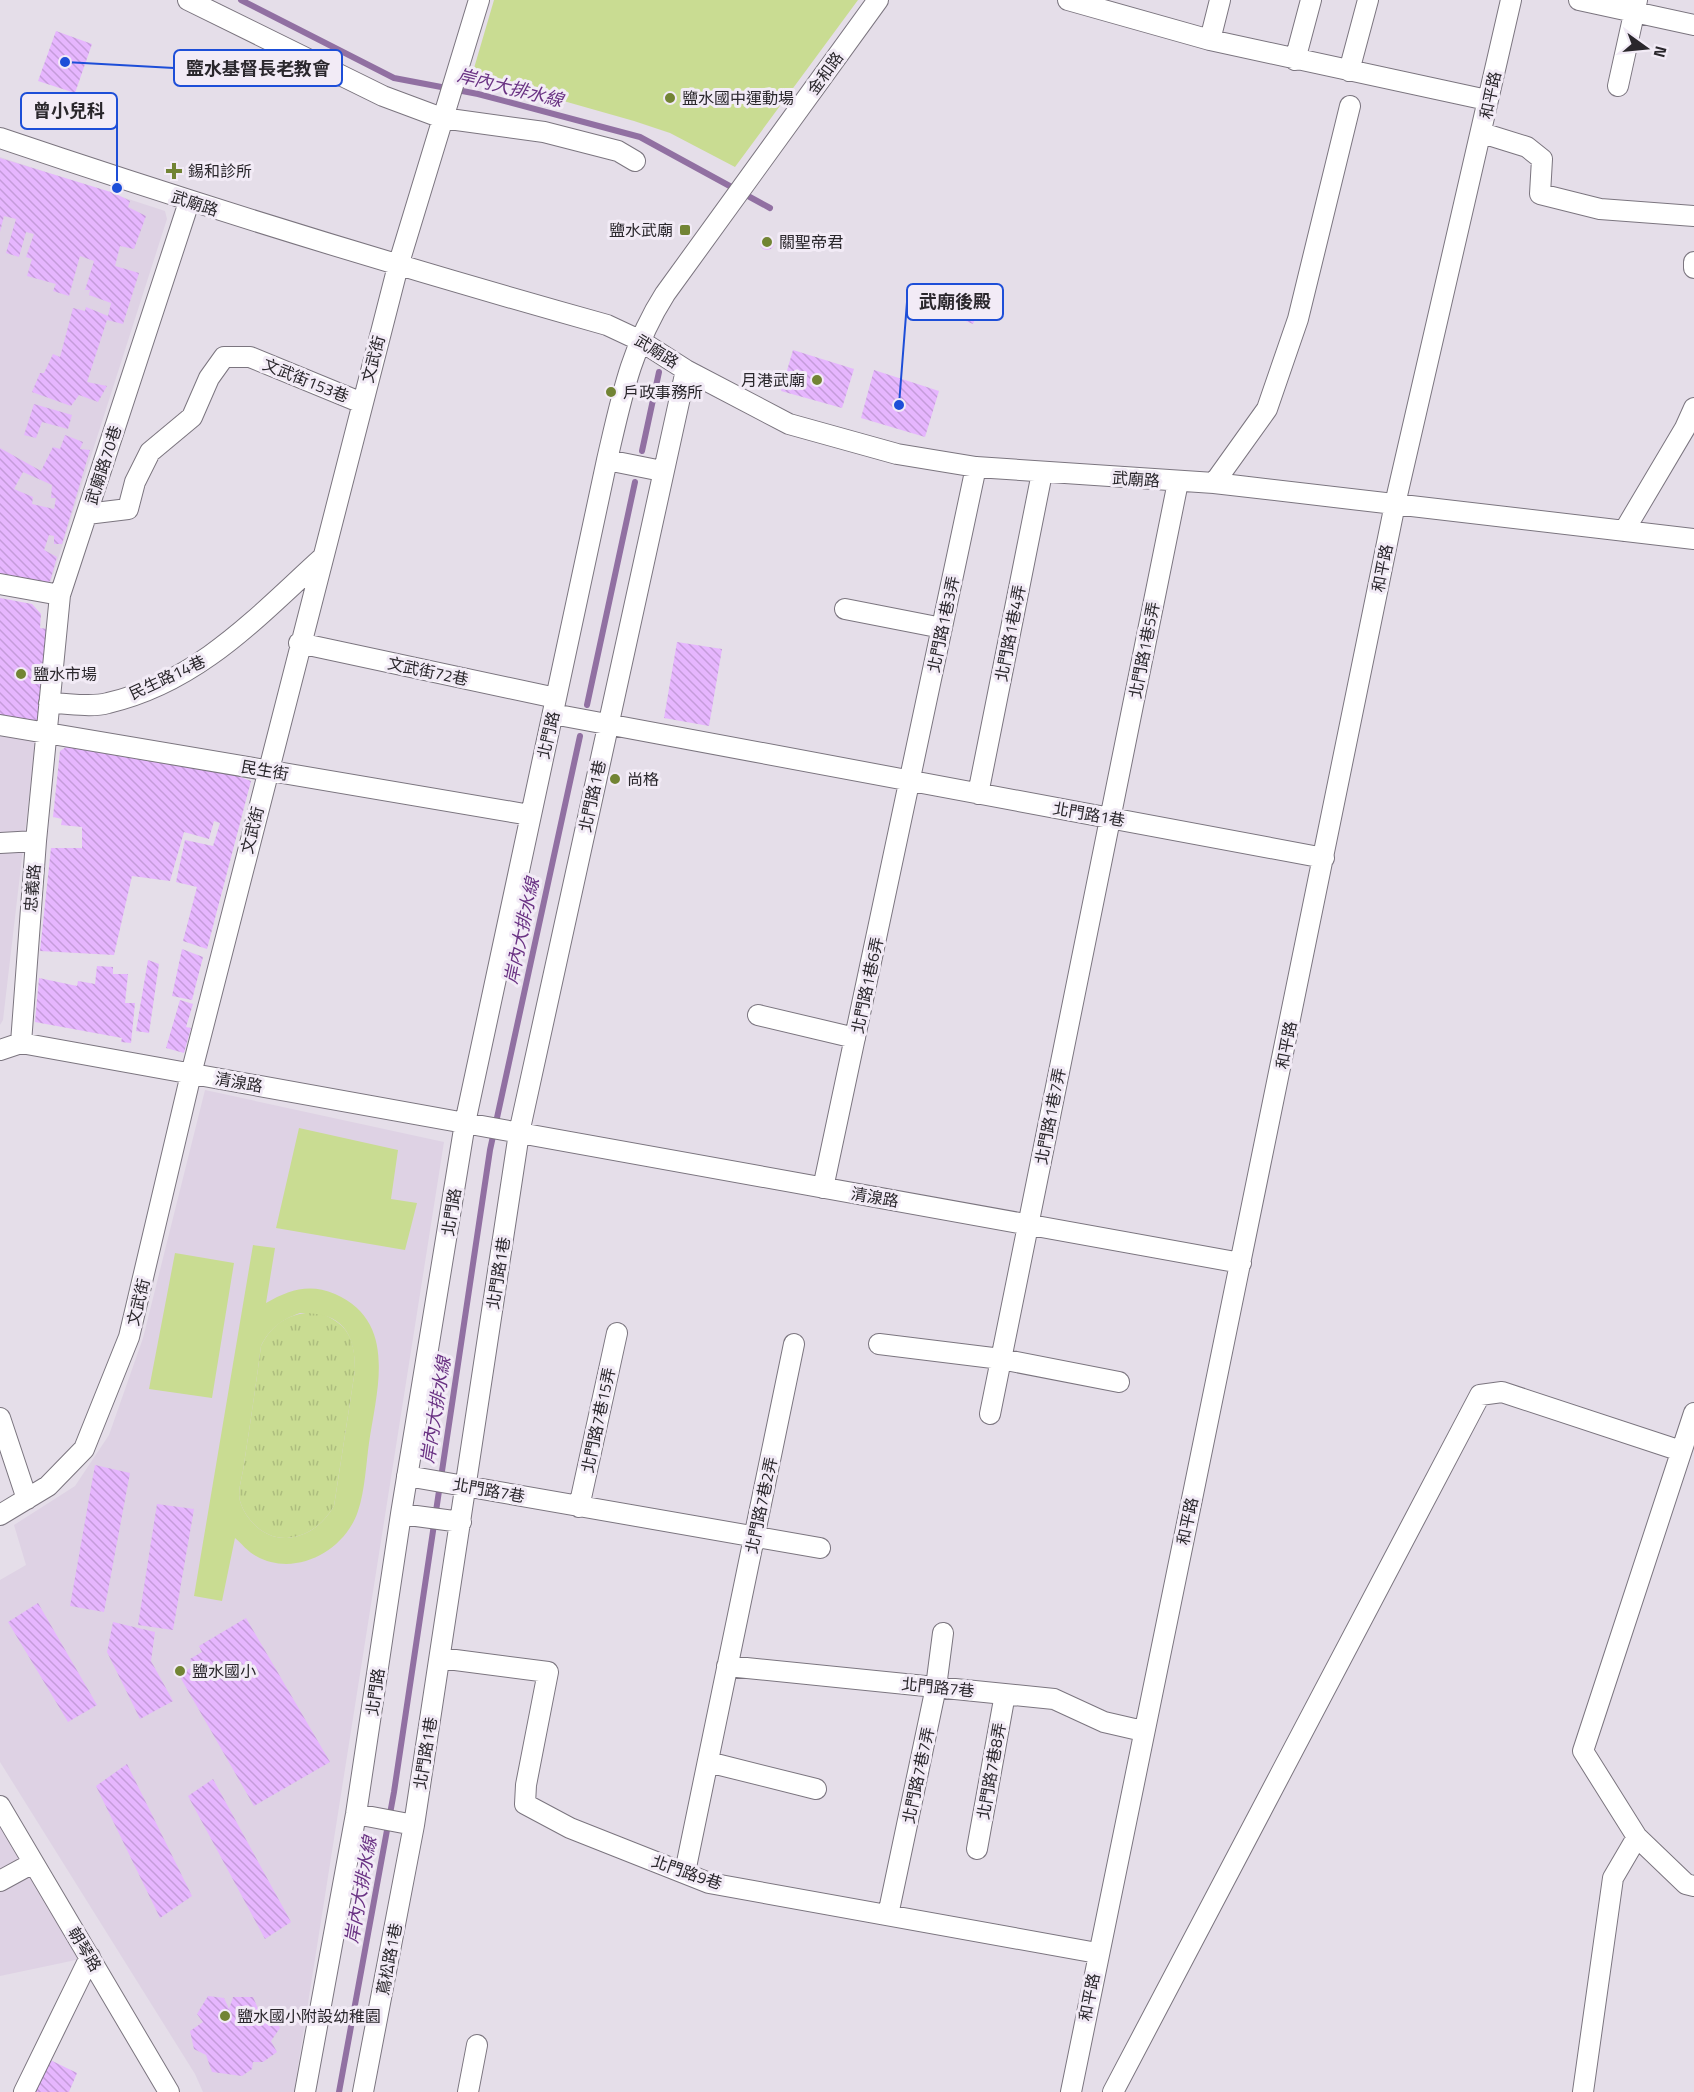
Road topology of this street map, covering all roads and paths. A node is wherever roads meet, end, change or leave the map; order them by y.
1 (188, 0) edge
2 (478, 0) edge
3 (878, 0) edge
4 (1068, 0) edge
5 (1220, 0) edge
6 (1311, 0) edge
7 (1368, 0) edge
8 (1511, 0) edge
9 (1579, 0) edge
10 (1117, 6) edge
11 (1636, 6) edge
12 (1694, 25) edge
13 (1210, 40) junction
14 (1295, 60) junction
15 (1349, 71) junction
16 (1618, 86) dead end
17 (1487, 100) junction
18 (1350, 106) dead end
19 (444, 111) junction
20 (1482, 133) junction
21 (0, 138) edge
22 (635, 161) dead end
23 (189, 202) junction
24 (1694, 216) edge
25 (398, 266) junction
26 (639, 340) junction
27 (686, 370) junction
28 (362, 403) junction
29 (1694, 408) edge
30 (607, 460) junction
31 (976, 467) junction
32 (662, 471) junction
33 (1042, 473) junction
34 (1178, 482) junction
35 (1214, 483) junction
36 (1395, 504) junction
37 (87, 514) junction
38 (1624, 531) junction
39 (1694, 539) edge
40 (321, 559) junction
41 (0, 584) edge
42 (60, 595) junction
43 (845, 609) dead end
44 (942, 628) junction
45 (299, 643) junction
46 (49, 703) junction
47 (554, 706) junction
48 (0, 724) edge
49 (607, 725) junction
50 (47, 734) junction
51 (267, 770) junction
52 (910, 781) junction
53 (978, 794) junction
54 (530, 815) junction
55 (1110, 818) junction
56 (36, 841) junction
57 (0, 843) edge
58 (1324, 858) junction
59 (758, 1015) dead end
60 (855, 1038) junction
61 (21, 1043) junction
62 (0, 1050) edge
63 (191, 1074) junction
64 (472, 1124) junction
65 (514, 1132) junction
66 (823, 1188) junction
67 (1029, 1225) junction
68 (1241, 1263) junction
69 (617, 1333) dead end
70 (794, 1344) dead end
71 (879, 1344) dead end
72 (1001, 1359) junction
73 (1119, 1382) dead end
74 (1694, 1413) edge
75 (990, 1414) dead end
76 (0, 1418) edge
77 (1681, 1451) junction
78 (407, 1476) junction
79 (460, 1484) junction
80 (27, 1499) junction
81 (579, 1507) junction
82 (401, 1514) junction
83 (0, 1515) edge
84 (454, 1521) junction
85 (754, 1537) junction
86 (820, 1548) dead end
87 (943, 1634) dead end
88 (440, 1658) junction
89 (727, 1666) junction
90 (936, 1687) junction
91 (1005, 1694) junction
92 (1143, 1731) junction
93 (708, 1762) junction
94 (816, 1789) dead end
95 (0, 1806) edge
96 (356, 1814) junction
97 (407, 1824) junction
98 (1637, 1837) junction
99 (977, 1849) dead end
100 (33, 1863) junction
101 (685, 1872) junction
102 (0, 1881) edge
103 (1694, 1886) edge
104 (888, 1915) junction
105 (1097, 1953) junction
106 (90, 1957) junction
107 (477, 2045) dead end
108 (24, 2092) edge
109 (169, 2092) edge
110 (305, 2092) edge
111 (363, 2092) edge
112 (468, 2092) edge
113 (1071, 2092) edge
114 (1113, 2092) edge
115 (1584, 2092) edge

1 - 19 street
2 - 19 street, 文武街
3 - 26 street, 金和路
4 - 10 street
5 - 13 street
6 - 14 street
7 - 15 street
8 - 17 street, 和平路
9 - 11 street
10 - 13 street
11 - 12 street
11 - 16 street
13 - 14 street
14 - 15 street
15 - 17 street
17 - 20 street, 和平路
18 - 35 street
19 - 22 street
19 - 25 street, 文武街
20 - 24 street
20 - 36 street, 和平路
21 - 23 street, 武廟路
23 - 25 street, 武廟路
23 - 37 street, 武廟路70巷
25 - 26 street, 武廟路
25 - 28 street, 文武街
26 - 27 street, 武廟路
26 - 30 street, 北門路
27 - 31 street, 武廟路
27 - 32 street, 北門路1巷
28 - 37 street, 文武街153巷
28 - 40 street, 文武街
29 - 38 street
30 - 32 street
30 - 47 street, 北門路
31 - 33 street, 武廟路
31 - 44 street, 北門路1巷3弄
32 - 49 street, 北門路1巷
33 - 34 street, 武廟路
33 - 53 street, 北門路1巷4弄
34 - 35 street, 武廟路
34 - 55 street, 北門路1巷5弄
35 - 36 street, 武廟路
36 - 38 street, 武廟路
36 - 58 street, 和平路
37 - 42 street, 武廟路70巷
38 - 39 street, 武廟路
40 - 45 street, 文武街
40 - 46 street, 民生路14巷
41 - 42 street
42 - 46 street, 武廟路70巷
43 - 44 street
44 - 52 street, 北門路1巷3弄
45 - 47 street, 文武街72巷
45 - 51 street, 文武街
46 - 50 street, 武廟路70巷
47 - 49 street, 北門路1巷
47 - 54 street, 北門路
48 - 50 street, 民生街
49 - 52 street, 北門路1巷
49 - 65 street, 北門路1巷
50 - 51 street, 民生街
50 - 56 street, 忠義路
51 - 54 street, 民生街
51 - 63 street, 文武街
52 - 53 street, 北門路1巷
52 - 60 street, 北門路1巷6弄
53 - 55 street, 北門路1巷
54 - 64 street, 北門路
55 - 58 street, 北門路1巷
55 - 67 street, 北門路1巷7弄
56 - 57 street
56 - 61 street, 忠義路
58 - 68 street, 和平路
59 - 60 street
60 - 66 street, 北門路1巷6弄
61 - 62 street, 清湶路
61 - 63 street, 清湶路
63 - 64 street, 清湶路
63 - 80 street, 文武街
64 - 65 street, 清湶路
64 - 78 street, 北門路
65 - 66 street, 清湶路
65 - 79 street, 北門路1巷
66 - 67 street, 清湶路
67 - 68 street, 清湶路
67 - 72 street, 北門路1巷7弄
68 - 92 street, 和平路
69 - 81 street, 北門路7巷15弄
70 - 85 street, 北門路7巷2弄
71 - 72 street
72 - 73 street
72 - 75 street, 北門路1巷7弄
74 - 77 street
76 - 80 street
77 - 98 street
77 - 114 street
78 - 79 street, 北門路7巷
78 - 82 street, 北門路
79 - 81 street, 北門路7巷
79 - 84 street, 北門路1巷
80 - 83 street, 文武街
81 - 85 street, 北門路7巷
82 - 84 street
82 - 96 street, 北門路
84 - 88 street, 北門路1巷
85 - 86 street, 北門路7巷
85 - 89 street, 北門路7巷2弄
87 - 90 street, 北門路7巷7弄
88 - 97 street, 北門路1巷
88 - 101 street, 北門路9巷
89 - 90 street, 北門路7巷
89 - 93 street, 北門路7巷2弄
90 - 91 street, 北門路7巷
90 - 104 street, 北門路7巷7弄
91 - 92 street, 北門路7巷
91 - 99 street, 北門路7巷8弄
92 - 105 street, 和平路
93 - 94 street
93 - 101 street, 北門路7巷2弄
95 - 100 street, 朝琴路
96 - 97 street
96 - 110 street, 北門路
97 - 111 street, 蔦松路1巷
98 - 103 street
98 - 115 street
100 - 102 street
100 - 106 street, 朝琴路
101 - 104 street, 北門路9巷
104 - 105 street, 北門路9巷
105 - 113 street, 和平路
106 - 108 street
106 - 109 street, 朝琴路
107 - 112 street

